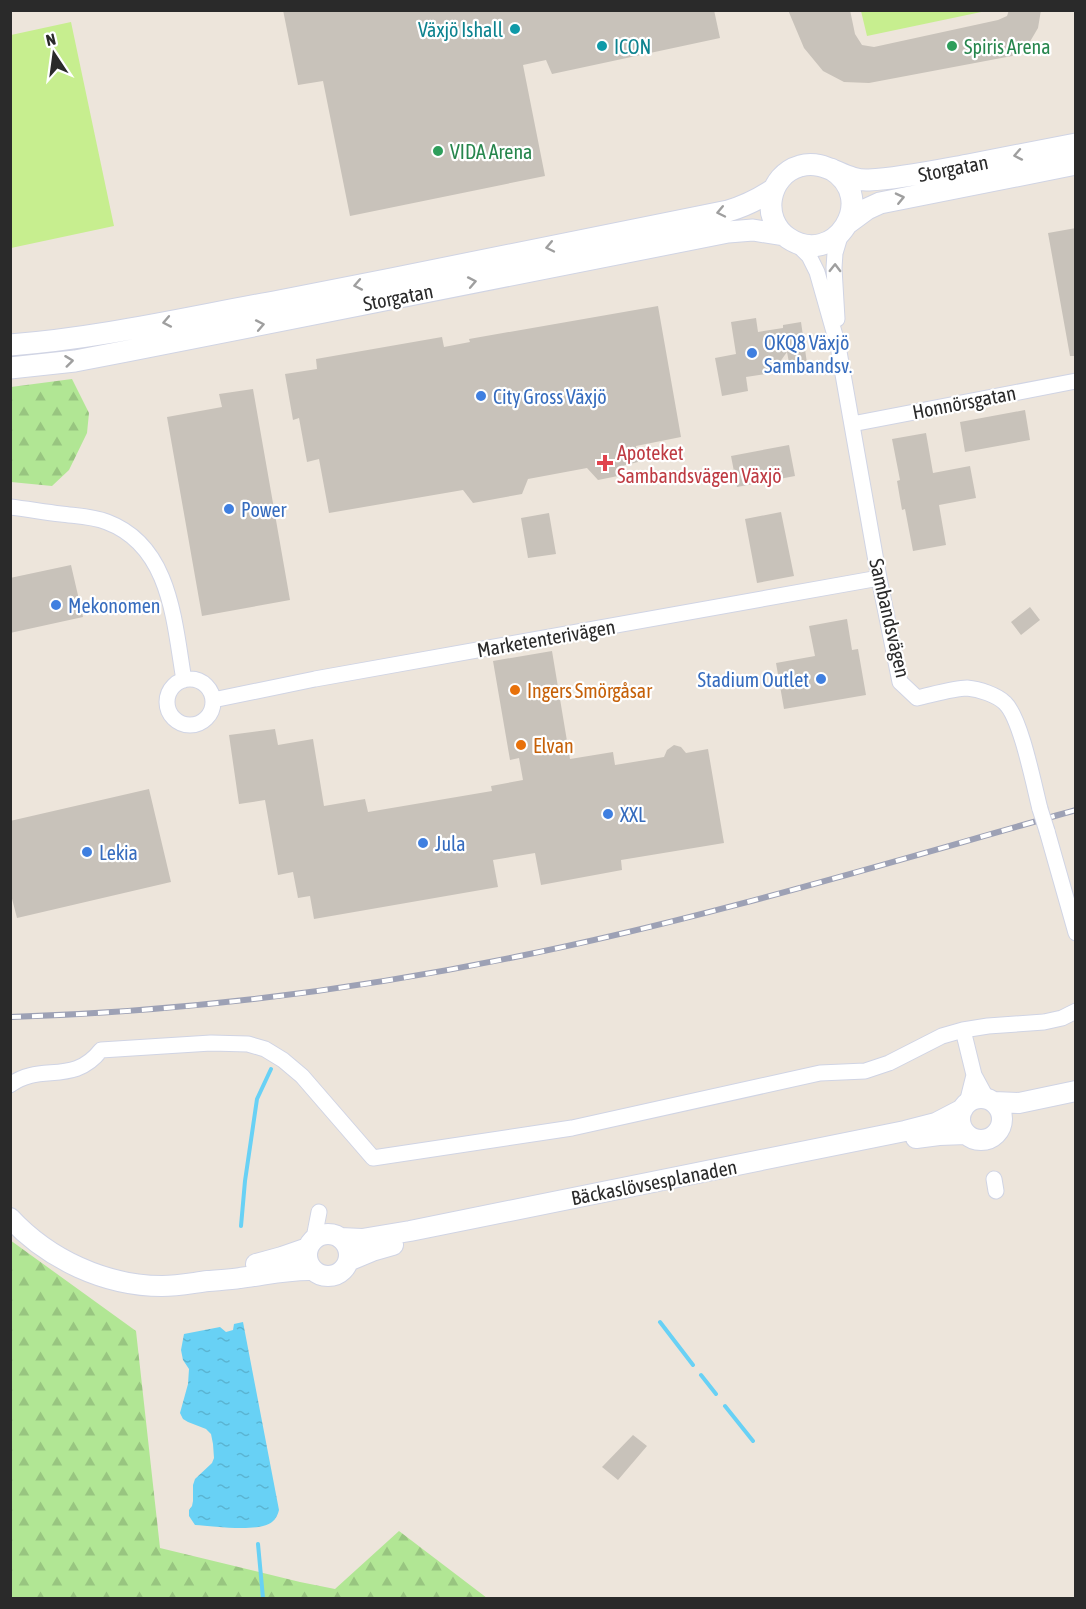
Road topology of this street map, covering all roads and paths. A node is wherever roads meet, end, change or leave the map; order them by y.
1 (1076, 144) edge
2 (1076, 164) edge
3 (831, 169) junction
4 (774, 189) junction
5 (844, 228) junction
6 (790, 239) junction
7 (10, 345) edge
8 (838, 346) junction
9 (10, 368) edge
10 (1076, 381) edge
11 (852, 423) junction
12 (10, 507) edge
13 (879, 578) junction
14 (184, 680) junction
15 (213, 700) junction
16 (1076, 933) edge
17 (1076, 1011) edge
18 (963, 1030) junction
19 (10, 1085) edge
20 (1076, 1091) edge
21 (1076, 1100) edge
22 (978, 1103) junction
23 (1001, 1126) junction
24 (966, 1134) junction
25 (319, 1212) dead end
26 (10, 1218) edge
27 (340, 1238) junction
28 (311, 1243) junction
29 (348, 1261) junction
30 (313, 1270) junction
31 (209, 1281) junction

1 -> 3 main road, Storgatan
5 -> 2 main road, Storgatan
3 - 4 main road, Storgatan
3 - 5 main road
4 - 6 main road
4 -> 7 main road, Storgatan
5 - 6 main road, Storgatan
8 -> 5 street, Sambandsvägen
6 - 8 street, Sambandsvägen
9 -> 6 main road, Storgatan
8 - 11 street, Sambandsvägen
10 - 11 street, Honnörsgatan
11 - 13 street, Sambandsvägen
12 - 14 street
13 - 15 street, Marketenterivägen
13 - 16 street, Sambandsvägen, bridge
14 - 15 street
14 - 15 street
17 - 18 street
18 - 19 street
18 - 22 street
20 - 22 street, Bäckaslövsesplanaden
21 - 23 street, Bäckaslövsesplanaden
22 - 23 street
22 - 24 street
22 - 27 street, Bäckaslövsesplanaden
23 - 24 street, Bäckaslövsesplanaden
24 - 29 street, Bäckaslövsesplanaden
25 - 28 street
26 - 31 street
27 - 28 street
27 - 29 street
28 - 30 street
28 - 31 street
29 - 30 street
30 - 31 street

